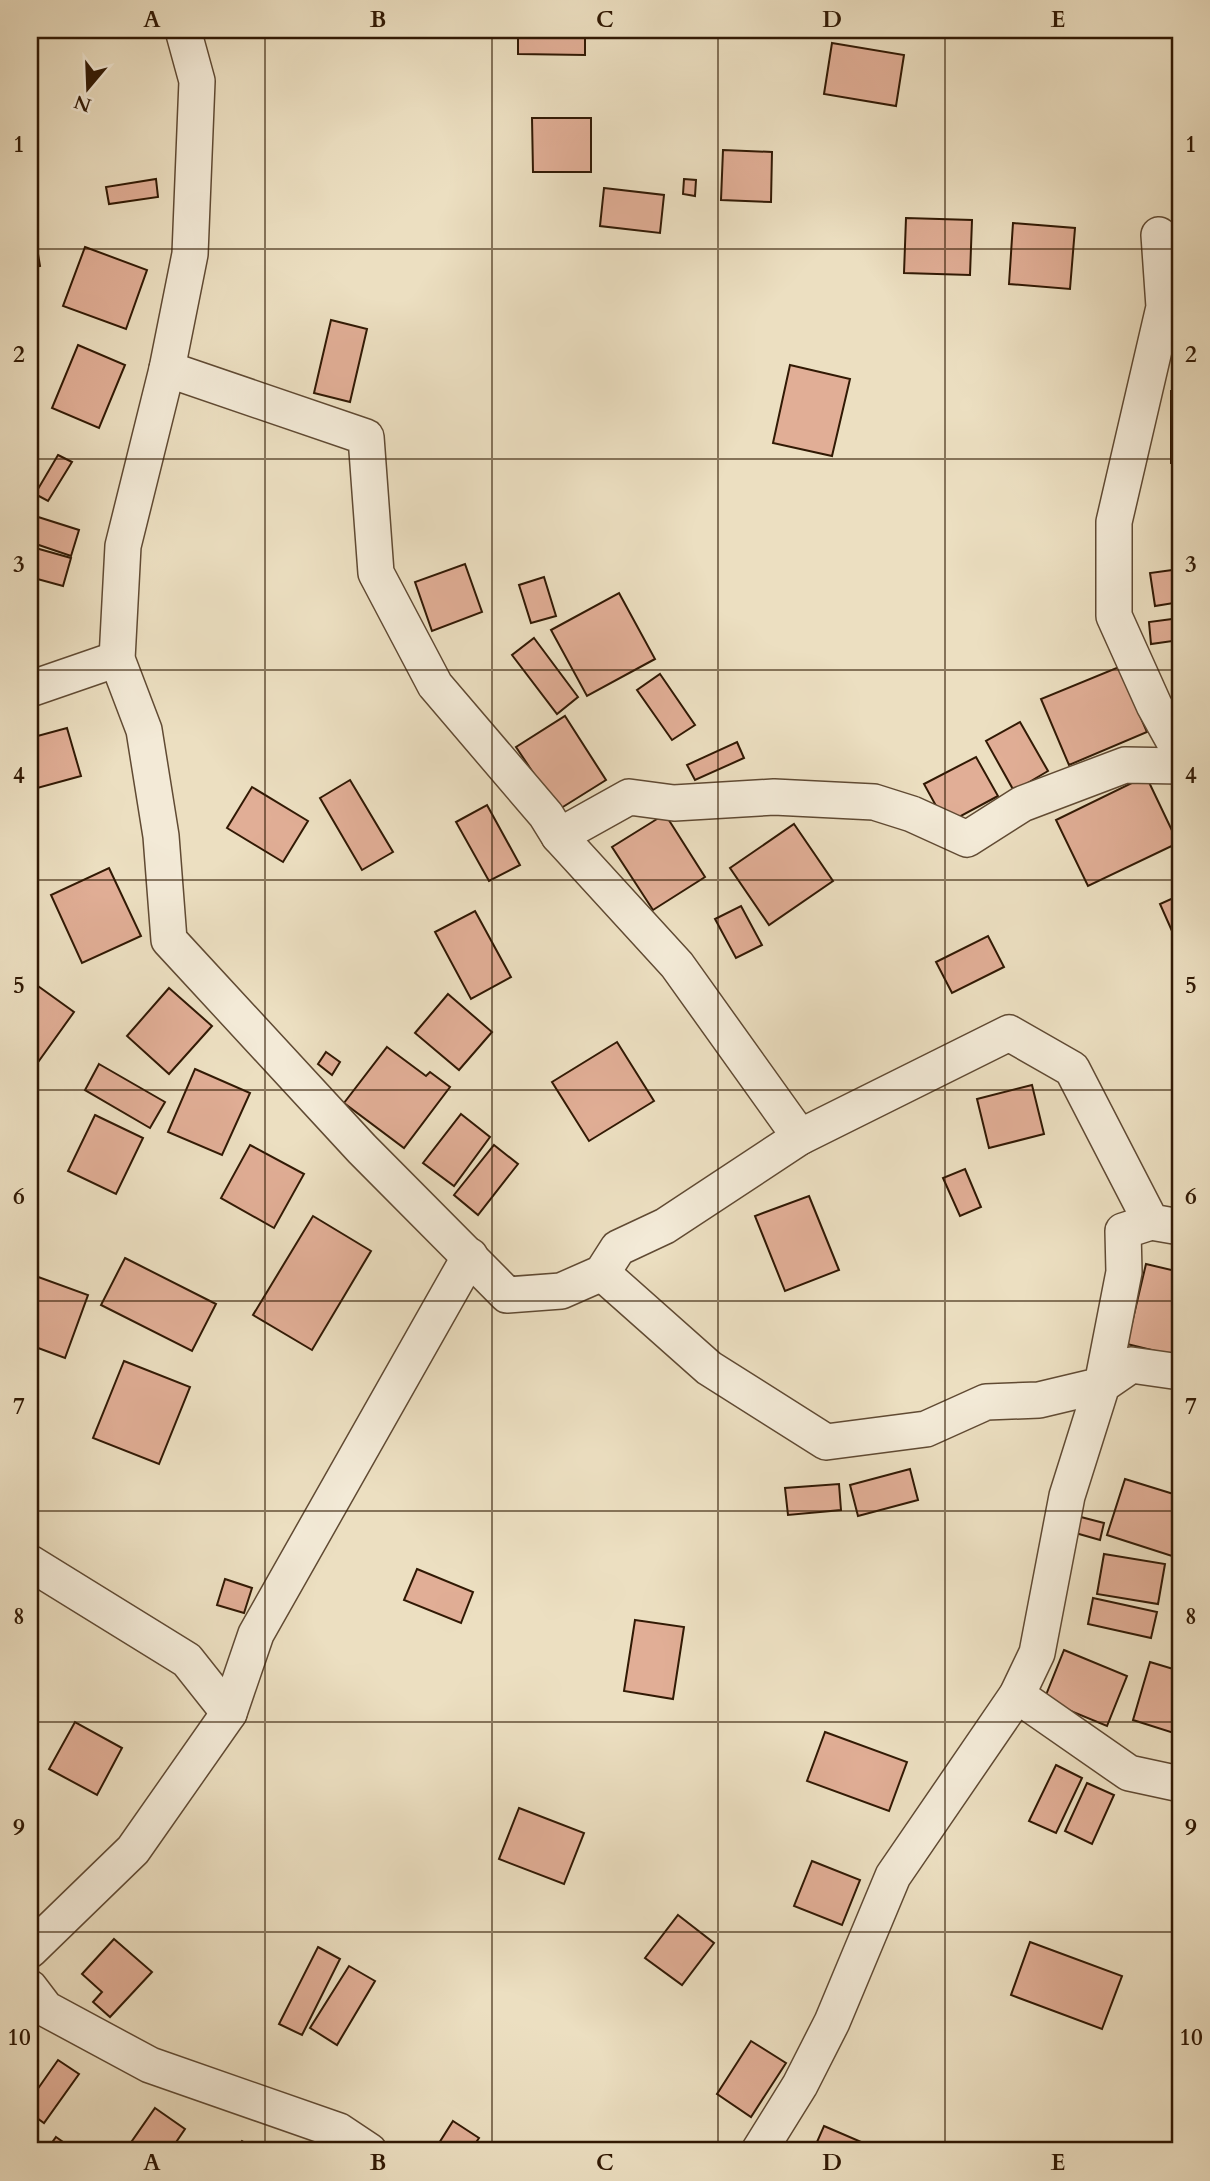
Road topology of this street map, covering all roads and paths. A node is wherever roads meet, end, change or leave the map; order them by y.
1 (183, 30) edge
2 (1158, 235) dead end
3 (167, 369) junction
4 (117, 659) junction
5 (30, 689) edge
6 (1180, 752) edge
7 (1180, 766) edge
8 (559, 836) junction
9 (800, 1137) junction
10 (1165, 1224) edge
11 (470, 1256) junction
12 (602, 1273) junction
13 (1180, 1373) edge
14 (1102, 1385) junction
15 (30, 1563) edge
16 (1017, 1695) junction
17 (229, 1713) junction
18 (1180, 1784) edge
19 (30, 1950) edge
20 (30, 1988) edge
21 (369, 2151) edge
22 (759, 2151) edge

1 - 3 street
2 - 6 street
3 - 4 street
3 - 8 street
4 - 5 street
4 - 11 street
7 - 8 street
8 - 9 street
9 - 10 street
9 - 12 street
10 - 14 street
11 - 12 street
11 - 17 street
12 - 14 street
13 - 14 street
14 - 16 street
15 - 17 street
16 - 18 street
16 - 22 street
17 - 19 street
20 - 21 street

